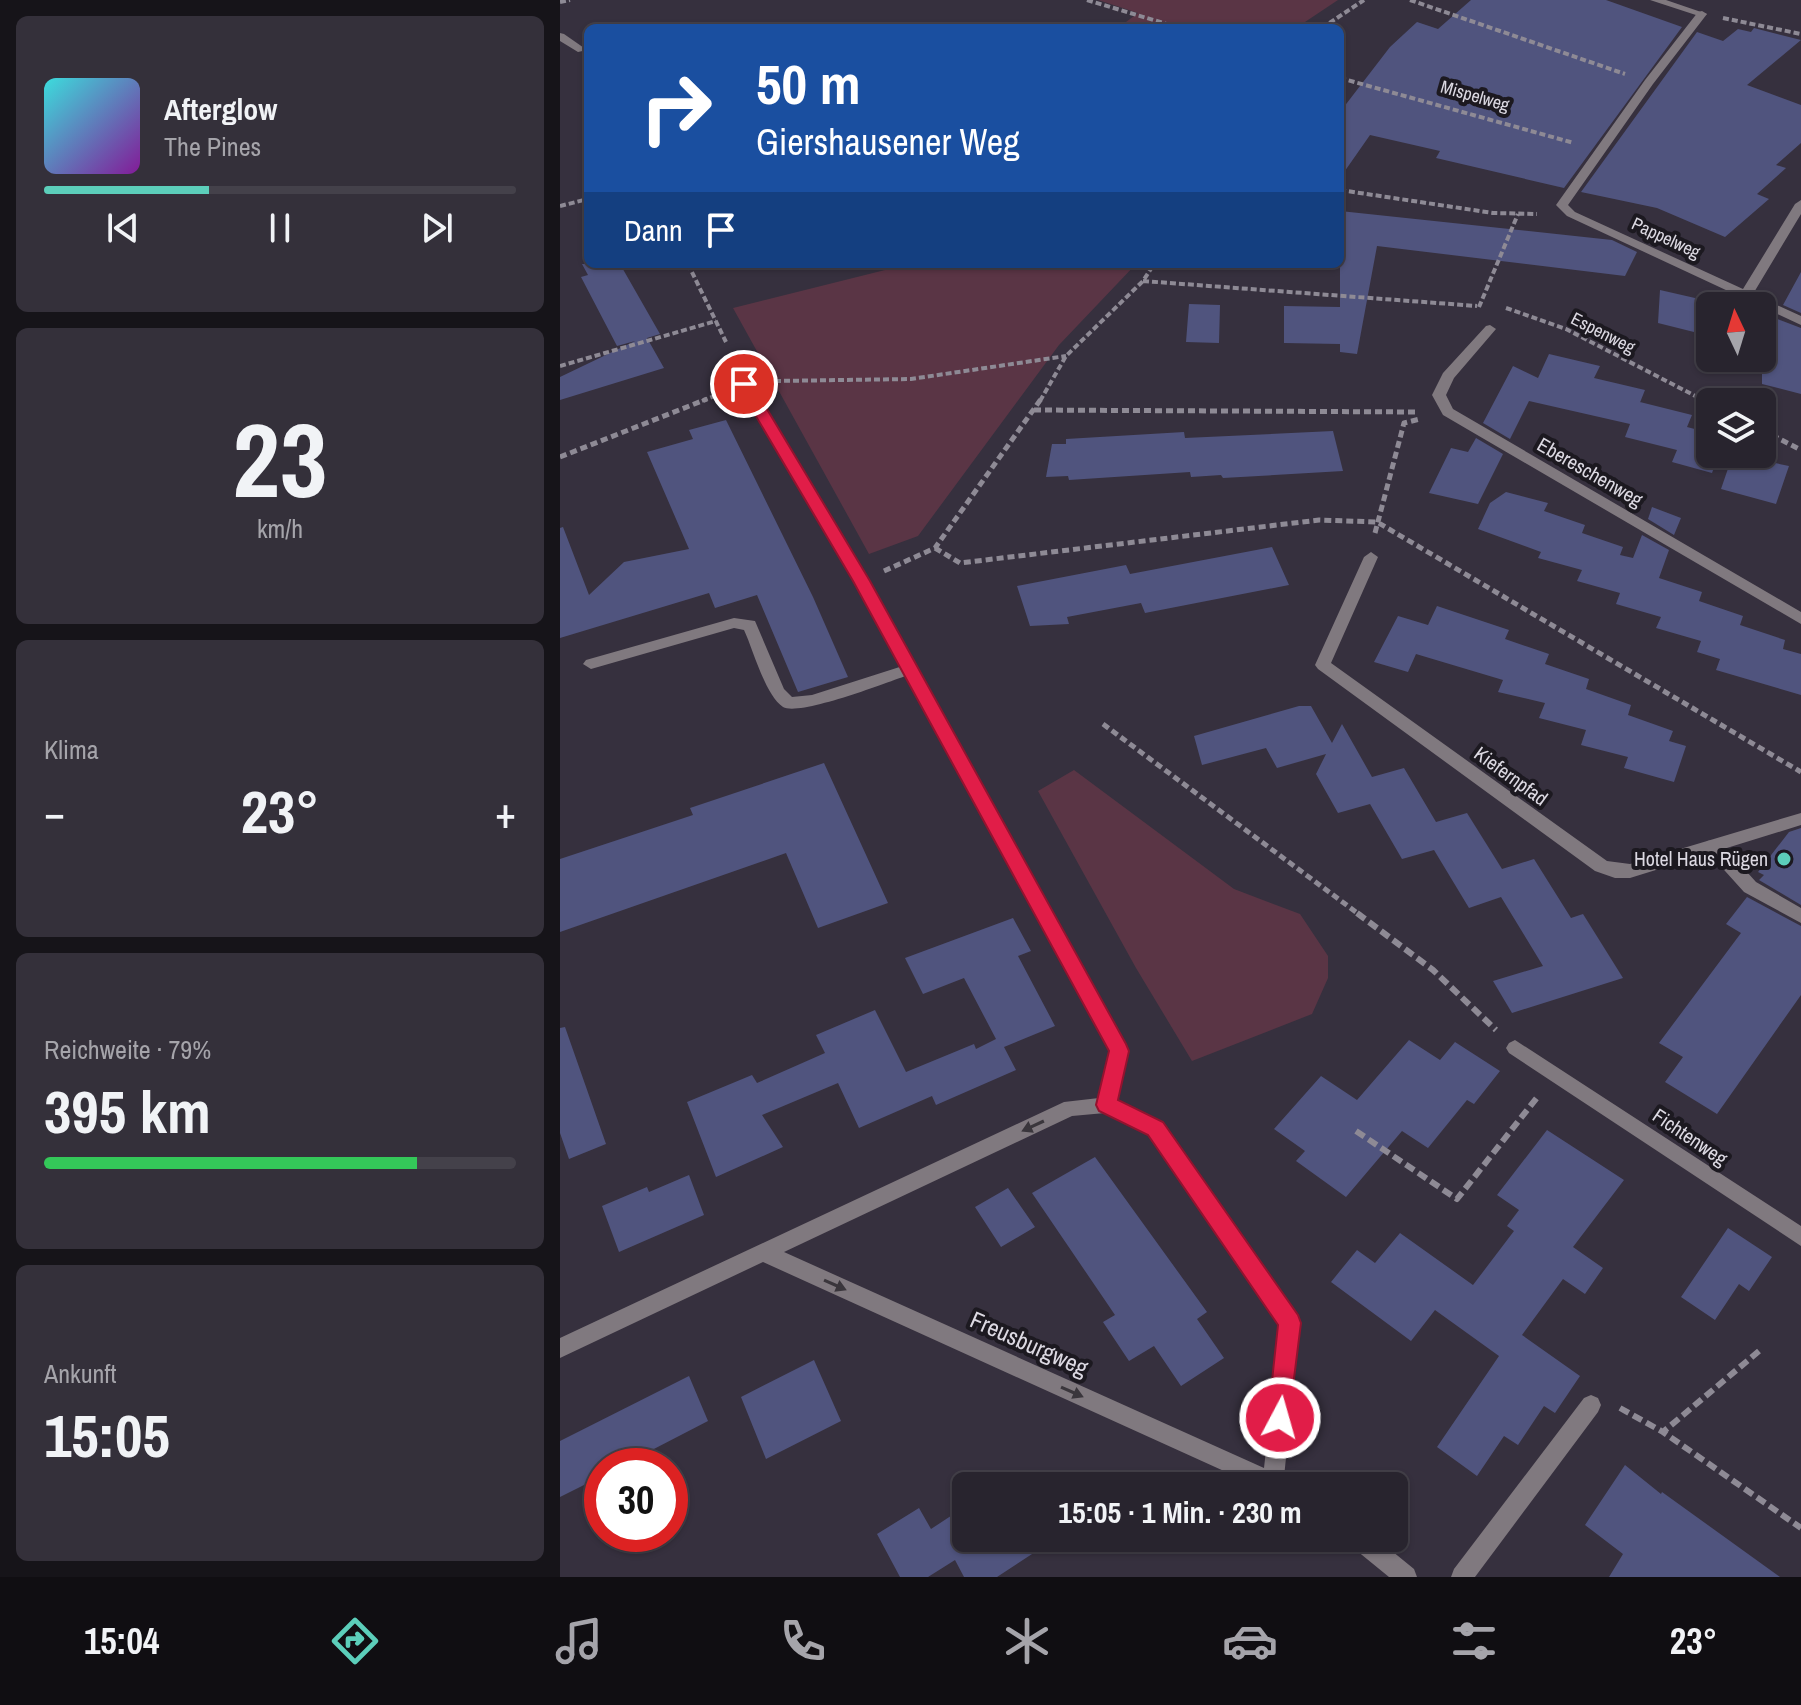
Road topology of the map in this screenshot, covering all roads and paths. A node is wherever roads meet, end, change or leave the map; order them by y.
1 (570, 0) edge
2 (1087, 0) edge
3 (1364, 0) edge
4 (1410, 0) edge
5 (1655, 0) edge
6 (560, 2) edge
7 (1702, 14) junction
8 (1167, 24) edge
9 (1328, 24) edge
10 (1801, 34) edge
11 (560, 36) edge
12 (582, 50) dead end
13 (1344, 79) edge
14 (1649, 82) junction
15 (1600, 150) junction
16 (1344, 191) edge
17 (584, 200) edge
18 (1801, 204) edge
19 (560, 206) edge
20 (1571, 214) junction
21 (690, 268) edge
22 (1151, 268) edge
23 (1143, 281) junction
24 (1740, 292) edge
25 (1748, 292) edge
26 (1478, 306) junction
27 (1490, 307) dead end
28 (1502, 307) dead end
29 (1776, 309) edge
30 (716, 321) junction
31 (1801, 321) edge
32 (1490, 329) joint
33 (1066, 356) junction
34 (736, 362) joint
35 (560, 366) edge
36 (744, 384) junction
37 (1696, 396) edge
38 (1034, 410) junction
39 (1448, 412) junction
40 (1776, 437) edge
41 (1801, 450) edge
42 (560, 457) edge
43 (1377, 522) junction
44 (935, 548) junction
45 (1371, 557) joint
46 (861, 581) junction
47 (1801, 619) edge
48 (591, 664) dead end
49 (909, 669) junction
50 (1103, 724) dead end
51 (1801, 772) edge
52 (1801, 819) edge
53 (1713, 846) junction
54 (1801, 916) edge
55 (1515, 1048) joint
56 (1556, 1074) junction
57 (1106, 1105) junction
58 (1356, 1131) dead end
59 (1801, 1237) edge
60 (764, 1253) junction
61 (560, 1348) edge
62 (1759, 1351) dead end
63 (1591, 1405) dead end
64 (1629, 1411) dead end
65 (1663, 1432) junction
66 (1250, 1472) edge
67 (1278, 1472) edge
68 (1801, 1528) edge
69 (1376, 1552) edge
70 (1406, 1577) edge
71 (1462, 1577) edge

1 - 6 path
2 - 8 path
3 - 9 path
4 - 14 path
5 - 7 street
7 - 10 path
7 - 14 street
11 - 12 street
13 - 15 path, Mispelweg
14 - 15 street
15 - 20 street
16 - 20 path
17 - 19 path
18 - 25 street
20 - 24 street, Pappelweg
20 - 26 path
21 - 30 path
22 - 23 path
23 - 26 path
23 - 33 path
26 - 27 path
26 - 32 path
28 - 37 path, Espenweg
29 - 31 street, Pappelweg
30 - 34 path
30 - 35 path
32 - 39 street
33 - 36 path
33 - 38 path
34 - 36 street
36 - 42 path
36 - 46 street
38 - 39 path
38 - 44 path
39 - 43 path
39 - 47 street, Ebereschenweg
40 - 41 path
43 - 44 path
43 - 45 path
43 - 51 path
44 - 46 path
45 - 53 street, Kiefernpfad
46 - 49 street
48 - 49 street
49 - 57 street
50 - 55 path
52 - 53 street, Kiefernpfad
53 - 54 street
55 - 56 street, Fichtenweg
56 - 58 path
56 - 59 street, Fichtenweg
57 -> 60 street
57 - 67 street
60 - 61 street
60 -> 66 street, Freusburgweg
62 - 65 path
63 - 71 street
64 - 65 path
65 - 68 path
69 - 70 street

